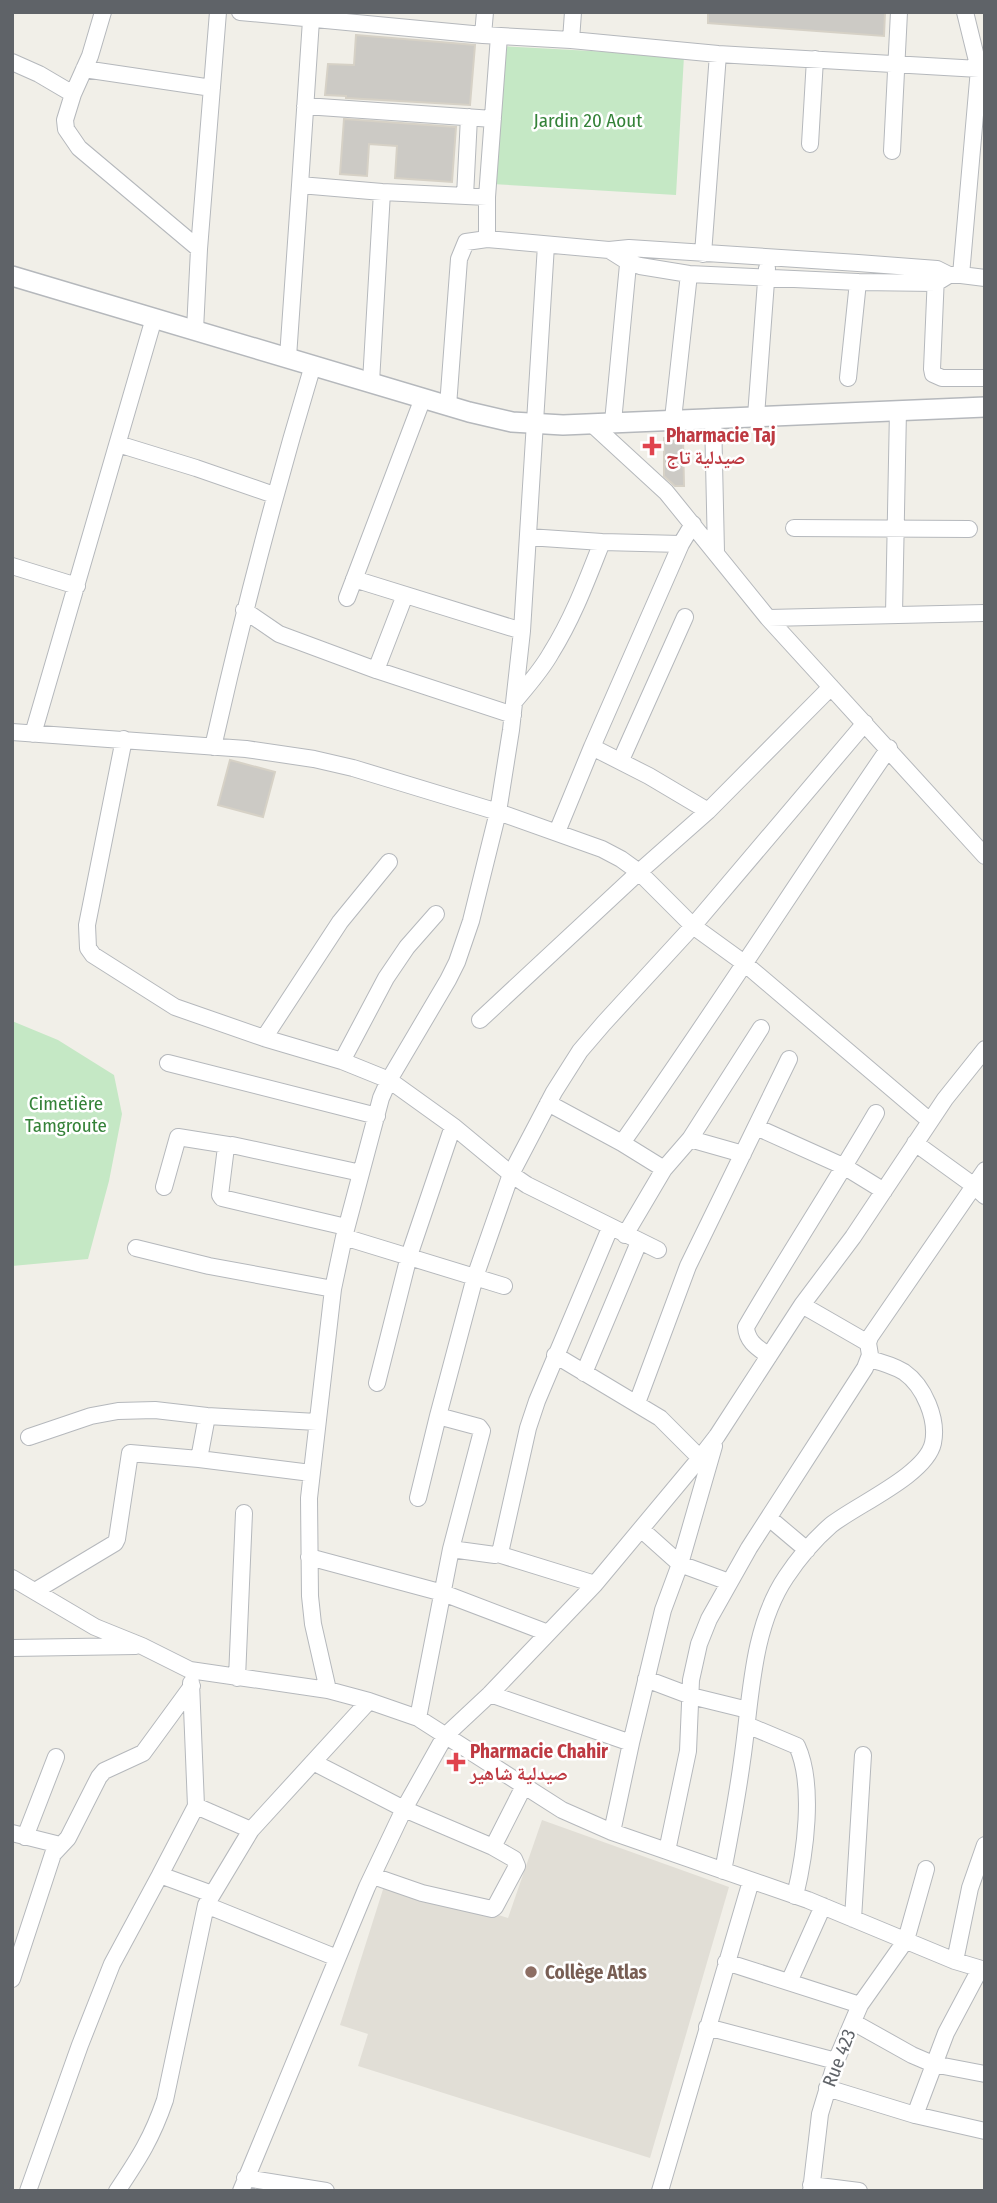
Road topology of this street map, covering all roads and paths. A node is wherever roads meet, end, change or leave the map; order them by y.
1 (103, 12) edge
2 (218, 12) edge
3 (240, 12) edge
4 (485, 12) edge
5 (573, 12) edge
6 (899, 12) edge
7 (964, 12) edge
8 (366, 18) edge
9 (311, 20) junction
10 (491, 35) junction
11 (978, 36) edge
12 (571, 40) junction
13 (718, 54) junction
14 (815, 60) junction
15 (12, 62) edge
16 (897, 64) junction
17 (84, 69) junction
18 (979, 69) junction
19 (212, 88) junction
20 (73, 94) junction
21 (306, 106) junction
22 (469, 117) junction
23 (980, 117) edge
24 (492, 119) junction
25 (810, 144) dead end
26 (892, 151) dead end
27 (300, 185) junction
28 (382, 192) junction
29 (465, 196) junction
30 (487, 197) junction
31 (977, 201) edge
32 (487, 239) junction
33 (546, 245) junction
34 (199, 249) junction
35 (703, 254) junction
36 (629, 255) junction
37 (768, 258) junction
38 (689, 275) junction
39 (946, 275) junction
40 (12, 276) edge
41 (985, 278) edge
42 (766, 279) junction
43 (858, 282) junction
44 (154, 318) junction
45 (195, 330) junction
46 (288, 357) junction
47 (313, 365) junction
48 (848, 378) dead end
49 (985, 378) edge
50 (371, 382) junction
51 (423, 398) junction
52 (449, 406) junction
53 (985, 407) edge
54 (898, 410) junction
55 (756, 416) junction
56 (713, 418) junction
57 (673, 419) junction
58 (613, 422) junction
59 (592, 424) junction
60 (534, 425) junction
61 (118, 444) junction
62 (274, 495) junction
63 (693, 524) junction
64 (794, 528) dead end
65 (897, 528) junction
66 (969, 528) dead end
67 (528, 537) junction
68 (602, 542) junction
69 (681, 544) junction
70 (716, 552) junction
71 (12, 566) edge
72 (354, 579) junction
73 (77, 586) junction
74 (405, 595) junction
75 (347, 598) dead end
76 (244, 610) junction
77 (985, 613) edge
78 (894, 614) junction
79 (685, 617) dead end
80 (768, 618) junction
81 (522, 631) junction
82 (376, 670) junction
83 (831, 688) junction
84 (513, 708) junction
85 (865, 723) junction
86 (12, 732) edge
87 (33, 734) junction
88 (124, 739) junction
89 (213, 747) junction
90 (592, 747) junction
91 (889, 748) junction
92 (621, 760) junction
93 (708, 811) junction
94 (498, 813) junction
95 (556, 832) junction
96 (985, 856) edge
97 (389, 862) dead end
98 (639, 872) junction
99 (436, 914) dead end
100 (693, 926) junction
101 (744, 962) junction
102 (480, 1020) dead end
103 (761, 1028) dead end
104 (264, 1038) junction
105 (982, 1057) edge
106 (789, 1059) dead end
107 (342, 1061) junction
108 (168, 1063) dead end
109 (389, 1080) junction
110 (548, 1102) junction
111 (876, 1113) dead end
112 (377, 1116) junction
113 (930, 1121) junction
114 (453, 1126) junction
115 (756, 1127) junction
116 (690, 1139) junction
117 (622, 1143) junction
118 (915, 1143) junction
119 (228, 1145) junction
120 (743, 1154) junction
121 (845, 1167) junction
122 (664, 1169) junction
123 (985, 1170) edge
124 (361, 1173) junction
125 (511, 1174) junction
126 (164, 1187) dead end
127 (979, 1190) edge
128 (884, 1192) junction
129 (345, 1232) junction
130 (625, 1235) junction
131 (136, 1248) dead end
132 (658, 1250) dead end
133 (409, 1256) junction
134 (475, 1278) junction
135 (504, 1286) dead end
136 (333, 1289) junction
137 (802, 1305) junction
138 (869, 1351) junction
139 (555, 1355) junction
140 (769, 1356) junction
141 (584, 1373) junction
142 (377, 1383) dead end
143 (637, 1403) junction
144 (206, 1416) junction
145 (438, 1416) junction
146 (317, 1422) junction
147 (717, 1436) junction
148 (29, 1437) dead end
149 (700, 1458) junction
150 (199, 1459) junction
151 (311, 1473) junction
152 (418, 1499) dead end
153 (244, 1513) dead end
154 (769, 1518) junction
155 (642, 1530) junction
156 (451, 1549) junction
157 (807, 1550) junction
158 (498, 1554) junction
159 (309, 1557) junction
160 (680, 1564) junction
161 (12, 1578) edge
162 (729, 1582) junction
163 (595, 1584) junction
164 (35, 1591) junction
165 (443, 1593) junction
166 (548, 1633) junction
167 (142, 1646) junction
168 (12, 1648) edge
169 (191, 1678) junction
170 (237, 1678) junction
171 (646, 1679) junction
172 (328, 1690) junction
173 (490, 1694) junction
174 (691, 1696) junction
175 (369, 1701) junction
176 (748, 1717) junction
177 (418, 1718) junction
178 (445, 1736) junction
179 (631, 1743) junction
180 (863, 1755) dead end
181 (56, 1757) dead end
182 (313, 1762) junction
183 (524, 1786) junction
184 (196, 1806) junction
185 (404, 1809) junction
186 (251, 1830) junction
187 (612, 1832) junction
188 (19, 1835) edge
189 (60, 1845) junction
190 (492, 1847) junction
191 (667, 1852) junction
192 (983, 1852) edge
193 (926, 1869) dead end
194 (723, 1871) junction
195 (160, 1875) junction
196 (373, 1876) junction
197 (751, 1881) junction
198 (795, 1895) junction
199 (209, 1899) junction
200 (823, 1906) junction
201 (853, 1919) junction
202 (906, 1940) junction
203 (337, 1958) junction
204 (955, 1961) junction
205 (726, 1962) junction
206 (982, 1970) edge
207 (12, 1979) edge
208 (789, 1982) junction
209 (860, 2005) junction
210 (853, 2022) junction
211 (707, 2027) junction
212 (836, 2061) junction
213 (933, 2064) junction
214 (985, 2074) edge
215 (827, 2088) junction
216 (915, 2115) junction
217 (985, 2131) edge
218 (243, 2185) edge
219 (811, 2188) edge
220 (28, 2191) edge
221 (117, 2191) edge
222 (326, 2191) edge
223 (660, 2191) edge
224 (859, 2191) edge

1 - 17 street
2 - 19 street
3 - 9 street
4 - 10 street
5 - 12 street
6 - 16 street
7 - 11 street
8 - 9 street
8 - 10 street
9 - 21 street
10 - 12 street
10 - 24 street
11 - 18 street
12 - 13 street
13 - 14 street
13 - 35 street
14 - 16 street
14 - 25 street
15 - 20 street
16 - 18 street
16 - 26 street
17 - 19 street
17 - 20 street
18 - 23 street
19 - 34 street
20 - 34 street
21 - 22 street
21 - 27 street
22 - 24 street
22 - 29 street
23 - 31 street
24 - 30 street
27 - 28 street
27 - 46 street
28 - 29 street
28 - 50 street
29 - 30 street
30 - 32 street
31 - 39 street
32 - 33 street
32 - 52 street
33 - 36 street
33 - 60 street
34 - 45 street
35 - 36 street
35 - 37 street
36 - 38 street
36 - 58 street
37 - 39 street
37 - 42 street
38 - 42 street
38 - 57 street
39 - 41 street
39 - 43 street
39 - 49 street
40 - 44 street
42 - 43 street
42 - 55 street
43 - 48 street
44 - 45 street
44 - 61 street
45 - 46 street
46 - 47 street
47 - 50 street
47 - 62 street
50 - 51 street
51 - 52 street
51 - 72 street
52 - 60 street
53 - 54 street
54 - 55 street
54 - 65 street
55 - 56 street
56 - 57 street
56 - 70 street
57 - 58 street
58 - 59 street
59 - 60 street
59 - 63 street
60 - 67 street
61 - 62 street
61 - 73 street
62 - 76 street
63 - 69 street
63 - 70 street
64 - 65 street
65 - 66 street
65 - 78 street
67 - 68 street
67 - 81 street
68 - 69 street
68 - 84 street
69 - 90 street
70 - 80 street
71 - 73 street
72 - 74 street
72 - 75 street
73 - 87 street
74 - 81 street
74 - 82 street
76 - 82 street
76 - 89 street
77 - 78 street
78 - 80 street
79 - 92 street
80 - 83 street
81 - 84 street
82 - 84 street
83 - 85 street
83 - 93 street
84 - 94 street
85 - 91 street
85 - 100 street
86 - 87 street
87 - 88 street
88 - 89 street
88 - 104 street
89 - 94 street
90 - 92 street
90 - 95 street
91 - 96 street
91 - 101 street
92 - 93 street
93 - 98 street
94 - 95 street
94 - 109 street
95 - 98 street
97 - 104 street
98 - 100 street
98 - 102 street
99 - 107 street
100 - 101 street
100 - 110 street
101 - 113 street
101 - 117 street
103 - 116 street
104 - 107 street
105 - 113 street
106 - 115 street
107 - 109 street
108 - 112 street
109 - 112 street
109 - 114 street
110 - 117 street
110 - 125 street
111 - 121 street
112 - 124 street
113 - 118 street
114 - 125 street
114 - 133 street
115 - 120 street
115 - 121 street
116 - 120 street
116 - 122 street
117 - 122 street
118 - 127 street
118 - 128 street
119 - 124 street
119 - 126 street
119 - 129 street
120 - 143 street
121 - 128 street
121 - 140 street
122 - 130 street
123 - 127 street
124 - 129 street
125 - 130 street
125 - 134 street
127 - 138 street
128 - 137 street
129 - 133 street
129 - 136 street
130 - 132 street
130 - 139 street
130 - 141 street
131 - 136 street
133 - 134 street
133 - 142 street
134 - 135 street
134 - 145 street
136 - 146 street
137 - 138 street
137 - 140 street
138 - 154 street
138 - 157 street
139 - 141 street
139 - 158 street
140 - 147 street
141 - 143 street
143 - 149 street
144 - 146 street
144 - 148 street
144 - 150 street
145 - 152 street
145 - 156 street
146 - 151 street
147 - 149 street
147 - 160 street
149 - 155 street
150 - 151 street
150 - 164 street
151 - 159 street
153 - 170 street
154 - 157 street
154 - 162 street
155 - 160 street
155 - 163 street
156 - 158 street
156 - 165 street
157 - 176 street
158 - 163 street
159 - 165 street
159 - 172 street
160 - 162 street
160 - 171 street
161 - 164 street
162 - 174 street
163 - 166 street
164 - 167 street
165 - 166 street
165 - 177 street
166 - 173 street
167 - 168 street
167 - 169 street
169 - 170 street
169 - 184 street
169 - 189 street
170 - 172 street
171 - 174 street
171 - 179 street
172 - 175 street
173 - 178 street
173 - 179 street
174 - 176 street
174 - 191 street
175 - 177 street
175 - 182 street
176 - 194 street
176 - 198 street
177 - 178 street
178 - 183 street
178 - 185 street
179 - 187 street
180 - 201 street
181 - 188 street
182 - 185 street
182 - 186 street
183 - 187 street
183 - 190 street
184 - 186 street
184 - 195 street
185 - 190 street
185 - 196 street
186 - 199 street
187 - 191 street
188 - 189 street
189 - 207 street
190 - 196 street
191 - 194 street
192 - 204 street
193 - 202 street, Rue 423
194 - 197 street
195 - 199 street
195 - 220 street
196 - 203 street
197 - 198 street
197 - 205 street
198 - 200 street
199 - 203 street
199 - 221 street
200 - 201 street
200 - 208 street
201 - 202 street
202 - 204 street
202 - 209 street, Rue 423
203 - 218 street
204 - 206 street
205 - 208 street
205 - 211 street
206 - 213 street
208 - 209 street
209 - 210 street, Rue 423
210 - 212 street, Rue 423
210 - 213 street
211 - 212 street
211 - 223 street
212 - 215 street, Rue 423
213 - 214 street
213 - 216 street
215 - 216 street
215 - 219 street, Rue 423
216 - 217 street
218 - 222 street
219 - 224 street

